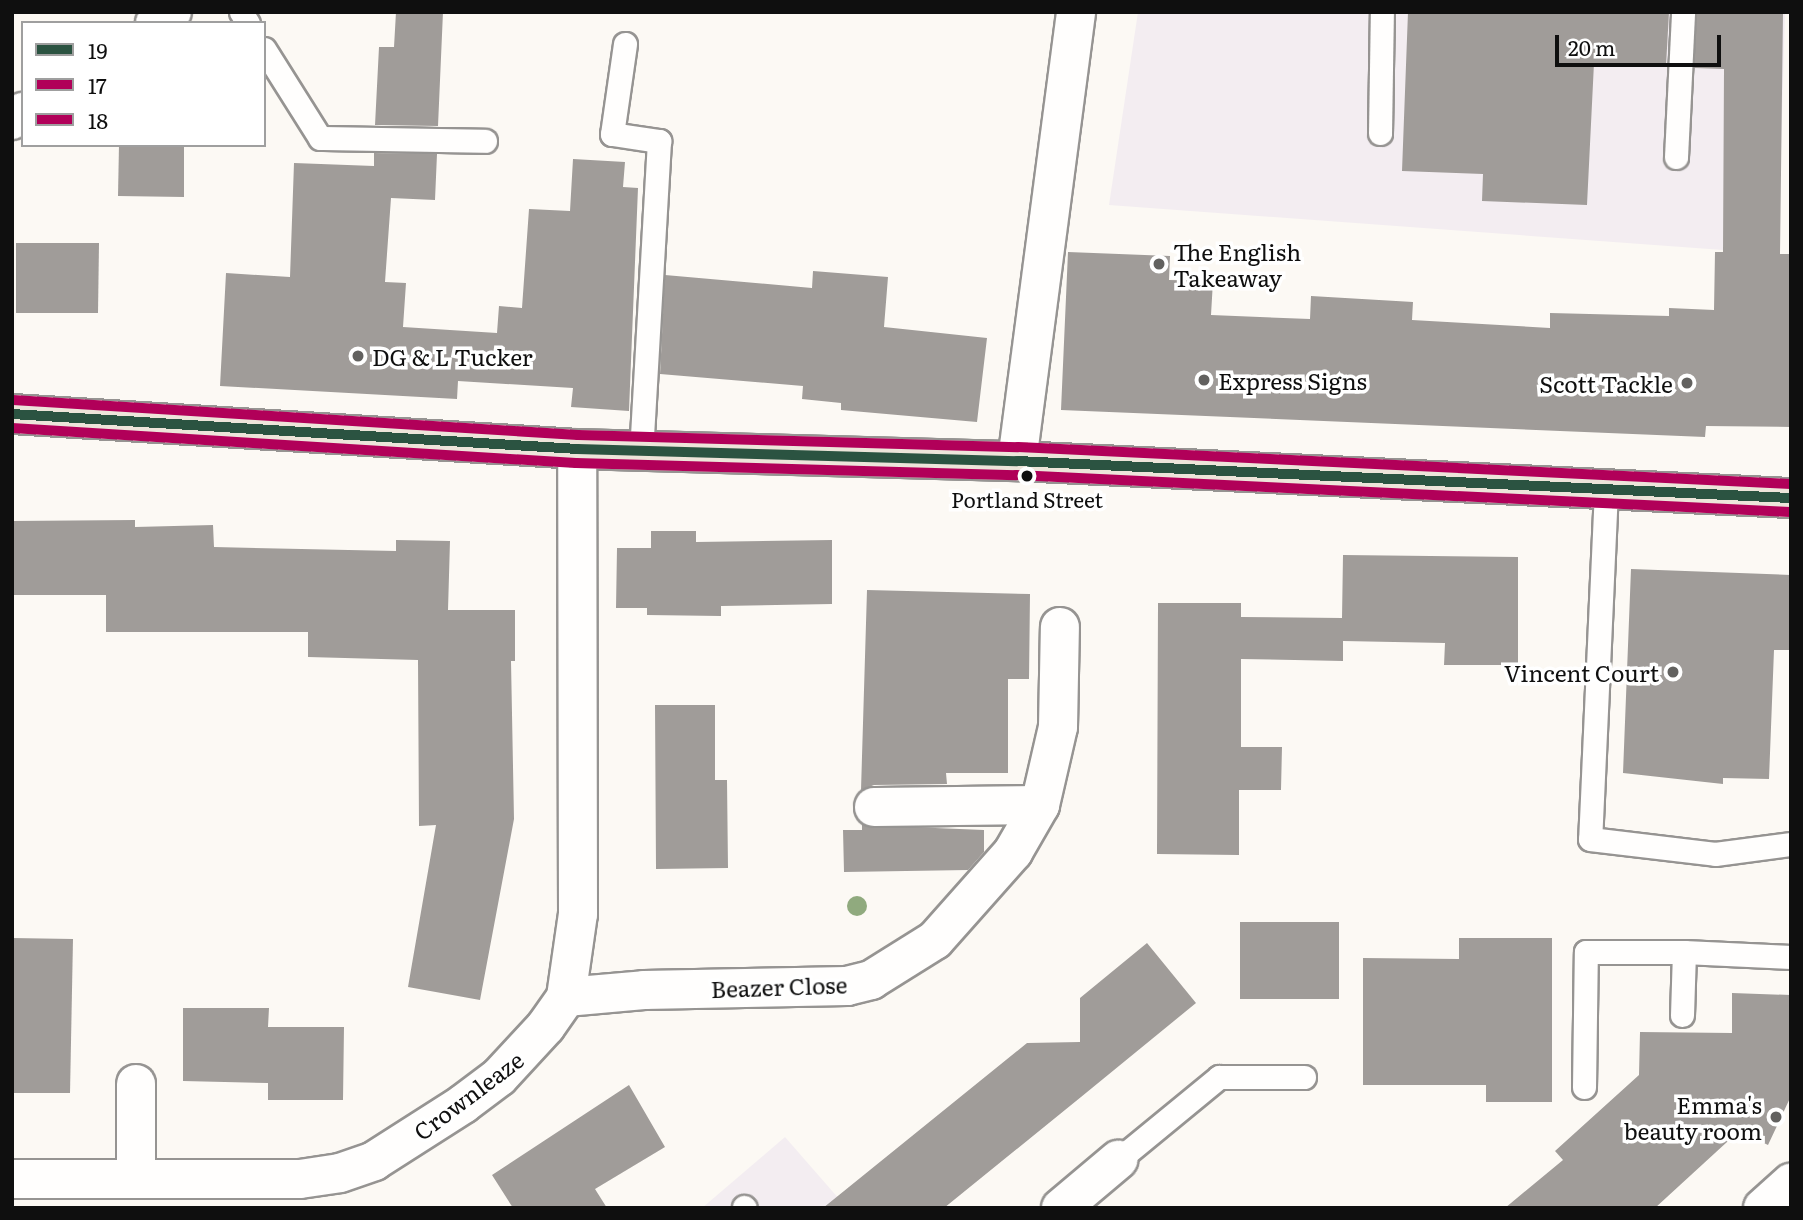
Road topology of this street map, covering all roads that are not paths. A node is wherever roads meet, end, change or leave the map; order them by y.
1 (1076, 12) edge
2 (1382, 12) edge
3 (1683, 12) edge
4 (625, 44) dead end
5 (266, 52) edge
6 (1380, 133) dead end
7 (485, 141) dead end
8 (1676, 157) dead end
9 (12, 414) edge
10 (577, 449) junction
11 (640, 451) junction
12 (1017, 461) junction
13 (1606, 490) junction
14 (1791, 498) edge
15 (1060, 627) dead end
16 (1040, 805) junction
17 (874, 807) dead end
18 (1791, 844) edge
19 (1684, 952) junction
20 (1791, 957) edge
21 (566, 997) junction
22 (1682, 1015) dead end
23 (1304, 1077) dead end
24 (136, 1084) dead end
25 (1584, 1087) dead end
26 (1118, 1160) joint
27 (12, 1179) edge
28 (136, 1179) junction
29 (1791, 1183) edge
30 (1076, 1203) edge
31 (1763, 1208) edge

1 - 12 street
2 - 6 lane
3 - 8 lane
4 - 11 lane
5 - 7 lane
9 - 10 main road
10 - 11 main road
10 - 21 street, Crownleaze
11 - 12 main road
12 - 13 main road
13 - 14 main road
13 - 18 lane
15 - 16 street, Beazer Close
16 - 17 street
16 - 21 street, Beazer Close
19 - 20 lane
19 - 22 lane
19 - 25 lane
21 - 28 street, Crownleaze
23 - 26 lane
24 - 28 street
26 - 30 street
27 - 28 street, Crownleaze
29 - 31 street

